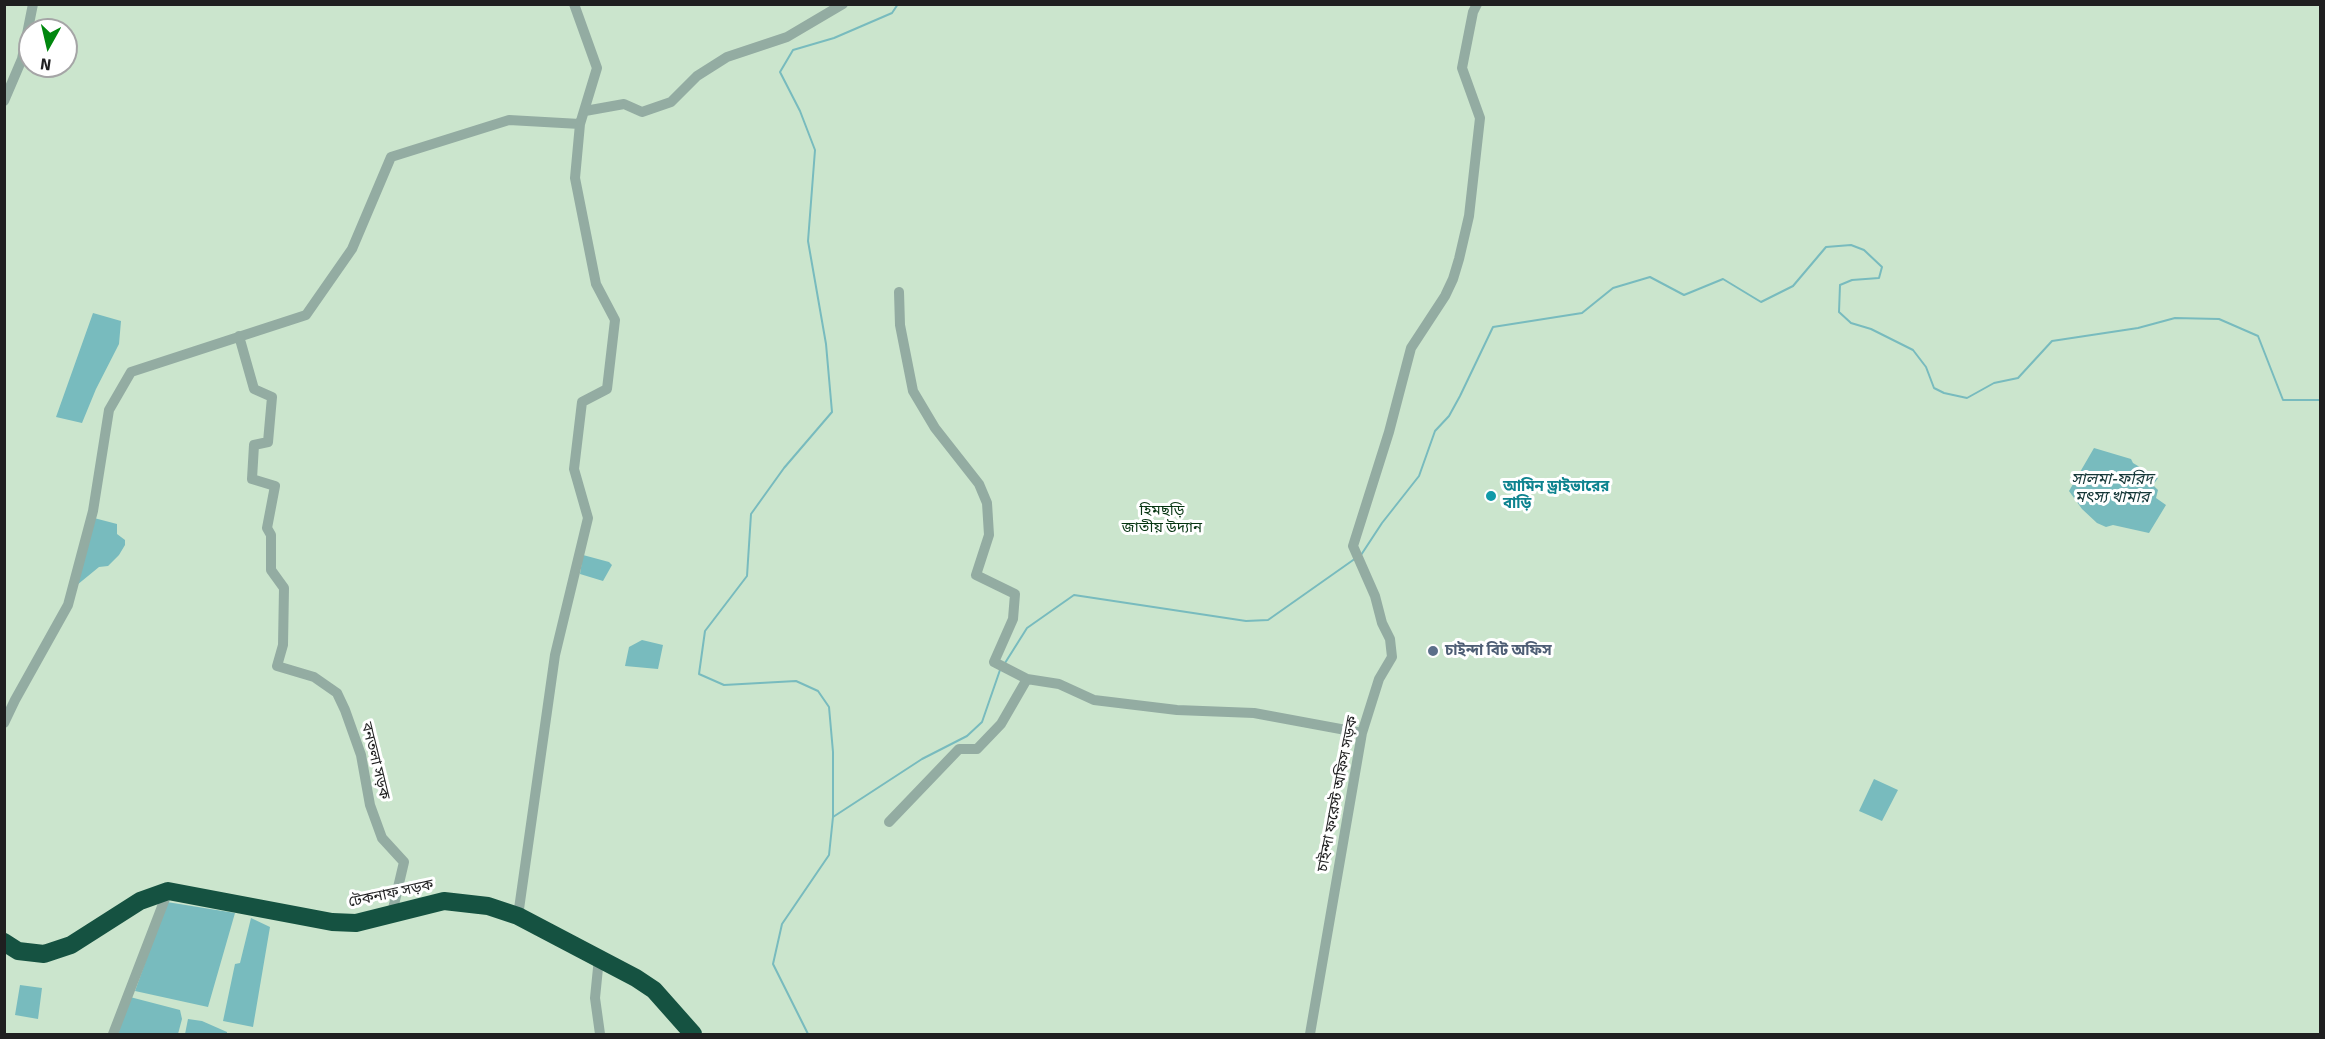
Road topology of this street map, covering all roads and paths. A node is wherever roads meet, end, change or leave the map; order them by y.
1 (33, 4) edge
2 (574, 4) edge
3 (843, 4) edge
4 (1477, 4) edge
5 (4, 101) edge
6 (585, 111) junction
7 (580, 124) junction
8 (899, 292) dead end
9 (239, 336) junction
10 (1027, 679) junction
11 (4, 723) edge
12 (1362, 733) junction
13 (889, 822) dead end
14 (168, 891) junction
15 (392, 913) junction
16 (518, 916) junction
17 (4, 942) edge
18 (599, 958) junction
19 (113, 1035) edge
20 (600, 1035) edge
21 (693, 1035) edge
22 (1310, 1035) edge

1 - 5 street
2 - 6 street
3 - 6 street
4 - 12 street, চাইন্দা ফরেস্ট অফিস সড়ক
6 - 7 street
7 - 9 street
7 - 16 street
8 - 10 street
9 - 11 street
9 - 15 street, বনতলা সড়ক
10 - 12 street
10 - 13 street
12 - 22 street, চাইন্দা ফরেস্ট অফিস সড়ক
14 - 15 highway, টেকনাফ সড়ক
14 - 17 highway
14 - 19 street
15 - 16 highway, টেকনাফ সড়ক
16 - 18 highway, টেকনাফ সড়ক
18 - 20 street
18 - 21 highway, টেকনাফ সড়ক

